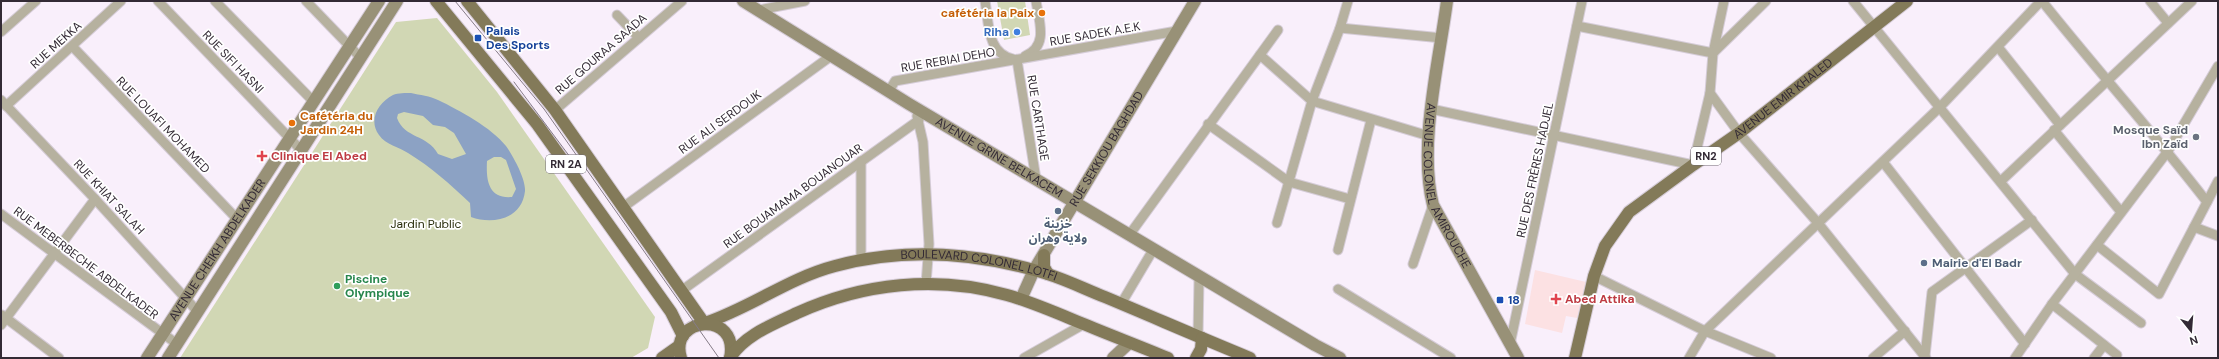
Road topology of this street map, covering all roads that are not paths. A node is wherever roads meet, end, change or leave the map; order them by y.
1 (36, 1) edge
2 (121, 1) edge
3 (158, 1) edge
4 (215, 1) edge
5 (306, 1) edge
6 (379, 1) edge
7 (397, 1) edge
8 (436, 1) edge
9 (467, 1) edge
10 (682, 1) edge
11 (744, 1) edge
12 (805, 1) edge
13 (985, 1) edge
14 (1036, 1) edge
15 (1195, 1) edge
16 (1348, 1) edge
17 (1448, 1) edge
18 (1582, 1) edge
19 (1724, 1) edge
20 (1766, 1) edge
21 (1853, 1) edge
22 (1907, 1) edge
23 (2041, 1) edge
24 (2150, 1) edge
25 (2192, 1) edge
26 (759, 10) junction
27 (618, 15) dead end
28 (2168, 23) junction
29 (1577, 26) junction
30 (1873, 26) junction
31 (1340, 28) junction
32 (1278, 30) dead end
33 (1177, 31) junction
34 (1, 32) edge
35 (638, 38) junction
36 (1442, 38) junction
37 (72, 47) junction
38 (350, 47) junction
39 (1998, 47) junction
40 (1713, 53) junction
41 (1260, 55) junction
42 (831, 56) junction
43 (361, 58) junction
44 (1017, 60) junction
45 (2218, 66) edge
46 (2106, 81) junction
47 (889, 91) junction
48 (1710, 93) junction
49 (1312, 101) junction
50 (314, 102) junction
51 (4, 103) edge
52 (909, 104) junction
53 (1940, 107) junction
54 (1431, 109) junction
55 (555, 110) junction
56 (919, 120) junction
57 (1371, 120) junction
58 (942, 123) junction
59 (1208, 124) junction
60 (2057, 128) junction
61 (1739, 133) junction
62 (922, 134) junction
63 (1556, 135) junction
64 (1429, 136) junction
65 (290, 139) junction
66 (301, 150) junction
67 (2168, 151) junction
68 (861, 161) junction
69 (1883, 162) junction
70 (1693, 165) junction
71 (1036, 179) junction
72 (2001, 181) junction
73 (2218, 181) edge
74 (1289, 182) junction
75 (95, 199) junction
76 (1350, 199) junction
77 (2207, 202) junction
78 (1075, 203) junction
79 (1433, 205) junction
80 (622, 208) junction
81 (2121, 212) junction
82 (1, 214) edge
83 (237, 219) junction
84 (2032, 220) junction
85 (1277, 223) dead end
86 (1818, 223) junction
87 (2194, 227) junction
88 (1130, 234) junction
89 (2218, 236) edge
90 (2097, 245) junction
91 (1154, 250) junction
92 (1338, 250) dead end
93 (53, 254) junction
94 (928, 254) junction
95 (1044, 255) junction
96 (861, 260) junction
97 (1413, 264) dead end
98 (1966, 267) junction
99 (1034, 270) junction
100 (1048, 274) junction
101 (2075, 274) junction
102 (1594, 276) junction
103 (1199, 278) junction
104 (926, 284) junction
105 (1338, 289) dead end
106 (681, 291) junction
107 (186, 299) junction
108 (1021, 299) junction
109 (1121, 304) junction
110 (2052, 304) junction
111 (198, 312) junction
112 (3, 319) edge
113 (705, 323) junction
114 (2141, 323) dead end
115 (1084, 324) junction
116 (1905, 330) junction
117 (1705, 331) junction
118 (163, 334) junction
119 (1116, 337) junction
120 (1200, 338) junction
121 (681, 341) junction
122 (1129, 343) junction
123 (177, 344) junction
124 (1510, 344) junction
125 (2025, 344) junction
126 (1218, 345) junction
127 (2104, 345) junction
128 (2117, 356) dead end
129 (1449, 357) edge
130 (1925, 357) edge
131 (59, 358) edge
132 (147, 358) edge
133 (168, 358) edge
134 (662, 358) edge
135 (681, 358) edge
136 (730, 358) edge
137 (1024, 358) edge
138 (1112, 358) edge
139 (1168, 358) edge
140 (1196, 358) edge
141 (1206, 358) edge
142 (1250, 358) edge
143 (1340, 358) edge
144 (1518, 358) edge
145 (1575, 358) edge
146 (1689, 358) edge
147 (1771, 358) edge
148 (1873, 358) edge
149 (2015, 358) edge
150 (2094, 358) edge

1 - 34 street
2 - 37 street, RUE MEKKA
3 - 65 street, RUE SIFI HASNI
4 - 50 street
5 - 38 street
6 - 38 main road, AVENUE CHEIKH ABDELKADER
7 - 43 main road, AVENUE CHEIKH ABDELKADER
8 - 121 main road, RN 2A
9 - 55 main road, RN 2A
10 - 35 street, RUE GOURAA SAADA
11 - 26 main road, AVENUE GRINE BELKACEM
12 - 26 street
13 - 44 street
14 - 44 street
15 - 33 main road, RUE SEKKIOU BAGHDAD
16 - 31 street
17 - 36 main road, AVENUE COLONEL AMIROUCHE
18 - 29 street, RUE DES FRÈRES HADJEL
19 - 40 street
20 - 40 street
21 - 30 street
22 - 30 main road, AVENUE EMIR KHALED / RN2
23 - 39 street
23 - 46 street
24 - 28 street
25 - 28 street
26 - 42 main road, AVENUE GRINE BELKACEM
27 - 35 street
28 - 46 street
29 - 40 street
29 - 63 street, RUE DES FRÈRES HADJEL
30 - 53 street
30 - 61 main road, AVENUE EMIR KHALED / RN2
31 - 36 street
31 - 49 street
32 - 41 street
33 - 44 street, RUE SADEK A.E.K
33 - 78 main road, RUE SEKKIOU BAGHDAD
35 - 55 street, RUE GOURAA SAADA
36 - 54 main road, AVENUE COLONEL AMIROUCHE
37 - 51 street, RUE MEKKA
37 - 83 street, RUE LOUAFI MOHAMED
38 - 43 street
38 - 50 main road, AVENUE CHEIKH ABDELKADER
39 - 53 street
39 - 60 street
40 - 48 street
41 - 49 street
41 - 59 street
42 - 47 main road, AVENUE GRINE BELKACEM
42 - 80 street, RUE ALI SERDOUK
43 - 66 main road, AVENUE CHEIKH ABDELKADER
44 - 47 street, RUE REBIAI DEHO
44 - 71 street, RUE CARTHAGE
45 - 67 street
46 - 60 street
46 - 67 street
47 - 52 main road, AVENUE GRINE BELKACEM
48 - 61 street
48 - 70 street
49 - 57 street
49 - 74 street
50 - 65 main road, AVENUE CHEIKH ABDELKADER
51 - 75 street, RUE KHIAT SALAH
52 - 56 street
52 - 58 main road, AVENUE GRINE BELKACEM
53 - 69 street
53 - 72 street
54 - 63 street
54 - 64 main road, AVENUE COLONEL AMIROUCHE
55 - 80 main road, RN 2A
56 - 62 street
56 - 68 street, RUE BOUAMAMA BOUANOUAR
57 - 64 street
57 - 76 street
58 - 62 street
58 - 71 main road, AVENUE GRINE BELKACEM
59 - 74 street
59 - 88 street
60 - 72 street
60 - 81 street
61 - 70 main road, AVENUE EMIR KHALED / RN2
61 - 86 street
62 - 94 street
63 - 70 street
63 - 124 street, RUE DES FRÈRES HADJEL
64 - 79 main road, AVENUE COLONEL AMIROUCHE
65 - 66 street, RUE SIFI HASNI
65 - 83 main road, AVENUE CHEIKH ABDELKADER
66 - 111 main road, AVENUE CHEIKH ABDELKADER
67 - 77 street
67 - 81 street
68 - 96 street
68 - 106 street, RUE BOUAMAMA BOUANOUAR
69 - 86 street
69 - 98 street
70 - 102 main road, AVENUE EMIR KHALED / RN2
71 - 78 main road, AVENUE GRINE BELKACEM
72 - 84 street
73 - 77 street
74 - 76 street
74 - 85 street
75 - 93 street
75 - 107 street, RUE KHIAT SALAH
76 - 92 street
77 - 87 street
78 - 88 main road, AVENUE GRINE BELKACEM
78 - 95 main road, RUE SEKKIOU BAGHDAD
79 - 97 street
79 - 124 main road, AVENUE COLONEL AMIROUCHE
80 - 106 main road, RN 2A
81 - 90 street
82 - 93 street, RUE MEBERBECHE ABDELKADER
83 - 107 main road, AVENUE CHEIKH ABDELKADER
84 - 98 street
84 - 101 street
86 - 116 street
86 - 117 street
87 - 89 street
87 - 90 street
88 - 91 main road, AVENUE GRINE BELKACEM
90 - 101 street
91 - 103 main road, AVENUE GRINE BELKACEM
91 - 109 street
93 - 112 street
93 - 118 street, RUE MEBERBECHE ABDELKADER
94 - 96 main road, BOULEVARD COLONEL LOTFI
94 - 99 main road, BOULEVARD COLONEL LOTFI
94 - 104 street
95 - 99 main road, RUE SEKKIOU BAGHDAD
95 - 100 main road
96 - 113 main road, BOULEVARD COLONEL LOTFI
98 - 125 street
98 - 130 street
99 - 100 main road, BOULEVARD COLONEL LOTFI
99 - 108 main road, RUE SEKKIOU BAGHDAD
100 - 109 main road, BOULEVARD COLONEL LOTFI
101 - 110 street
101 - 114 street
102 - 117 street
102 - 145 main road, AVENUE EMIR KHALED / RN2
103 - 120 street
103 - 143 main road, AVENUE GRINE BELKACEM
104 - 108 main road, BOULEVARD COLONEL LOTFI
104 - 136 main road, BOULEVARD COLONEL LOTFI
105 - 129 street
106 - 113 main road, RN 2A
107 - 111 street, RUE KHIAT SALAH
107 - 118 main road, AVENUE CHEIKH ABDELKADER
108 - 115 main road, BOULEVARD COLONEL LOTFI
109 - 120 main road, BOULEVARD COLONEL LOTFI
110 - 125 street
110 - 127 street
111 - 123 main road, AVENUE CHEIKH ABDELKADER
112 - 131 street
113 - 121 main road, BOULEVARD COLONEL LOTFI
113 - 136 main road
115 - 119 main road, BOULEVARD COLONEL LOTFI
115 - 137 street
116 - 130 street
116 - 148 street
117 - 146 street
117 - 147 street
118 - 123 street, RUE MEBERBECHE ABDELKADER
118 - 132 main road, AVENUE CHEIKH ABDELKADER
119 - 122 main road, BOULEVARD COLONEL LOTFI
119 - 138 main road
120 - 126 main road, BOULEVARD COLONEL LOTFI
120 - 140 main road
121 - 134 main road
121 - 135 main road
122 - 138 main road
122 - 139 main road, BOULEVARD COLONEL LOTFI
123 - 133 main road, AVENUE CHEIKH ABDELKADER
124 - 144 main road, AVENUE COLONEL AMIROUCHE
125 - 149 street
126 - 141 main road
126 - 142 main road, BOULEVARD COLONEL LOTFI
127 - 128 street
127 - 150 street

